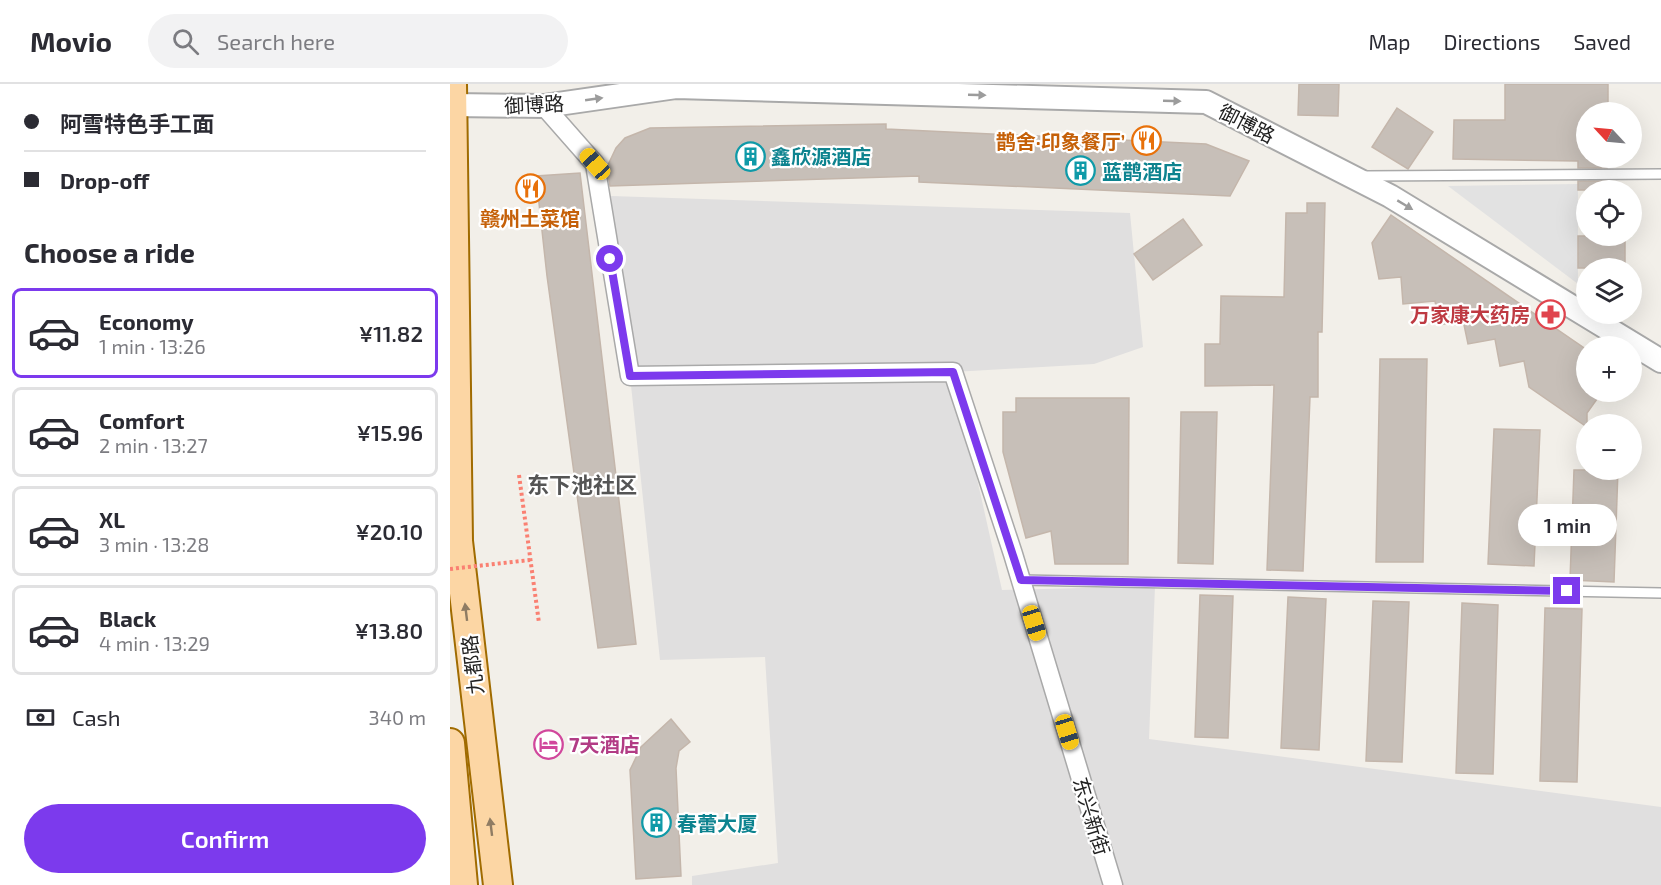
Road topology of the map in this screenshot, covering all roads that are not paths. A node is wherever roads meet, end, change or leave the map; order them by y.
1 (452, 94) edge
2 (544, 106) junction
3 (1661, 174) edge
4 (1352, 176) junction
5 (1661, 361) edge
6 (1021, 580) junction
7 (1661, 593) edge
8 (450, 743) edge
9 (462, 885) edge
10 (498, 885) edge
11 (1113, 885) edge

1 - 2 street, 御博路
10 -> 1 main road, 九都路
2 -> 4 street, 御博路
2 - 6 street, 东兴新街
3 - 4 lane
4 -> 5 street, 御博路
6 - 7 lane
6 - 11 street, 东兴新街
8 - 9 main road

